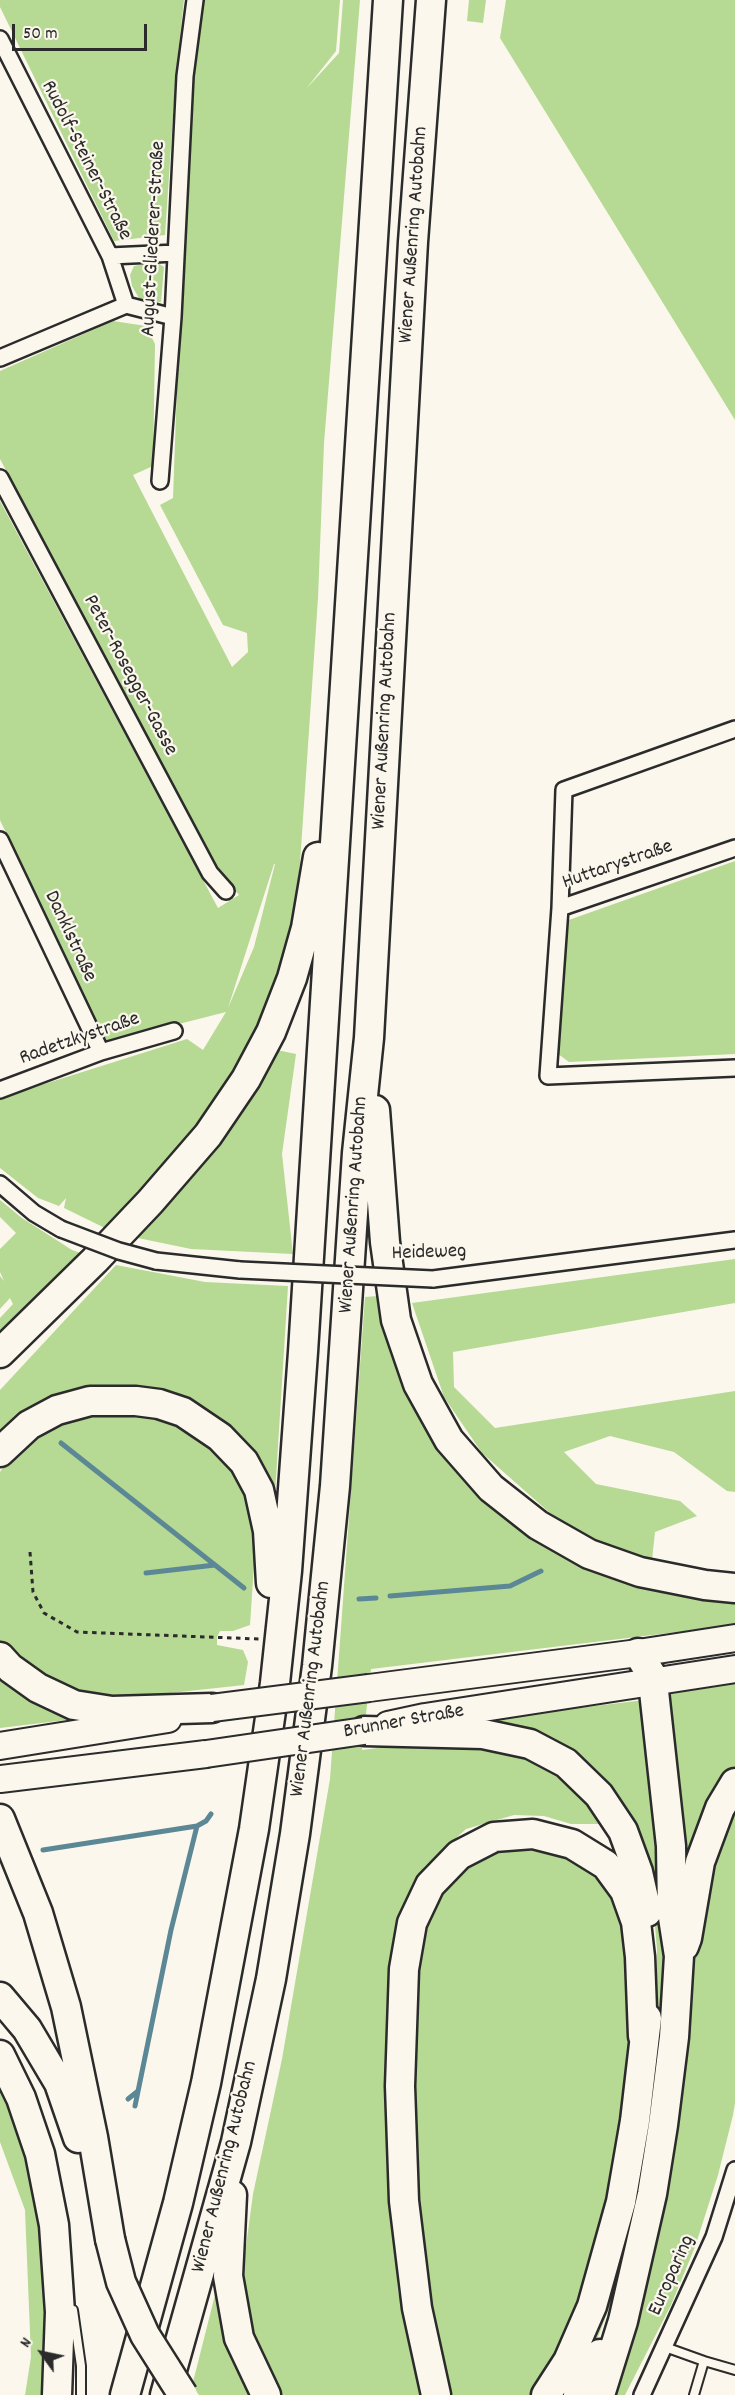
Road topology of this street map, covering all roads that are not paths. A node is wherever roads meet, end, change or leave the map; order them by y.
1 (195, 0) edge
2 (388, 0) edge
3 (431, 0) edge
4 (0, 39) edge
5 (176, 253) junction
6 (110, 256) junction
7 (126, 305) junction
8 (173, 317) junction
9 (0, 358) edge
10 (0, 478) edge
11 (160, 481) dead end
12 (344, 685) junction
13 (735, 729) edge
14 (0, 840) edge
15 (735, 848) edge
16 (226, 891) dead end
17 (560, 908) junction
18 (174, 1031) dead end
19 (369, 1038) junction
20 (100, 1052) junction
21 (735, 1068) edge
22 (0, 1090) edge
23 (0, 1184) edge
24 (735, 1240) edge
25 (95, 1260) junction
26 (0, 1353) edge
27 (0, 1373) edge
28 (0, 1452) edge
29 (735, 1588) edge
30 (735, 1638) edge
31 (638, 1653) junction
32 (0, 1657) edge
33 (735, 1669) edge
34 (653, 1682) junction
35 (275, 1683) junction
36 (212, 1708) junction
37 (364, 1731) junction
38 (0, 1746) edge
39 (0, 1779) edge
40 (735, 1783) edge
41 (0, 1819) edge
42 (679, 1956) junction
43 (0, 1997) edge
44 (643, 2037) junction
45 (0, 2055) edge
46 (236, 2142) junction
47 (735, 2170) edge
48 (110, 2239) junction
49 (636, 2259) junction
50 (71, 2296) dead end
51 (665, 2347) junction
52 (704, 2361) junction
53 (735, 2370) edge
54 (57, 2395) edge
55 (81, 2395) edge
56 (125, 2395) edge
57 (165, 2395) edge
58 (183, 2395) edge
59 (266, 2395) edge
60 (436, 2395) edge
61 (546, 2395) edge
62 (578, 2395) edge
63 (600, 2395) edge
64 (642, 2395) edge
65 (694, 2395) edge

1 - 5 street, August-Gliederer-Straße
2 - 12 highway, Wiener Außenring Autobahn
3 - 19 highway, Wiener Außenring Autobahn
4 - 6 street, Rudolf-Steiner-Straße
5 - 6 street
5 - 8 street, August-Gliederer-Straße
6 - 7 street, Rudolf-Steiner-Straße
7 - 8 street
7 - 9 street
8 - 11 street, August-Gliederer-Straße
10 - 16 street, Peter-Rosegger-Gasse
12 - 25 highway
12 - 35 highway, Wiener Außenring Autobahn
13 - 17 street, Huttarystraße
14 - 20 street, Danklstraße
15 - 17 street, Huttarystraße
17 - 21 street
18 - 20 street, Radetzkystraße
19 - 29 highway
19 - 46 highway, Wiener Außenring Autobahn
20 - 22 street, Radetzkystraße
23 - 24 street, Heideweg, bridge
25 - 26 highway
25 - 27 highway
28 - 35 highway
30 - 31 main road, Brunner Straße
31 - 34 highway
31 - 36 main road, Brunner Straße, bridge
32 - 36 highway
33 - 34 main road, Brunner Straße
34 - 37 main road, Brunner Straße
34 - 42 highway
35 - 56 highway, Wiener Außenring Autobahn
36 - 38 main road, Brunner Straße
37 - 39 main road, Brunner Straße, bridge
37 - 44 highway
40 - 42 highway
41 - 48 highway
42 - 49 highway
43 - 48 highway
44 - 60 highway
44 - 61 highway
45 - 54 highway
46 - 57 highway, Wiener Außenring Autobahn
46 - 59 highway
47 - 51 street, Europaring
48 - 58 highway, bridge
49 - 62 highway
49 - 63 highway
50 - 55 lane
51 - 52 lane
51 - 64 street, Europaring
52 - 53 lane
52 - 65 lane

